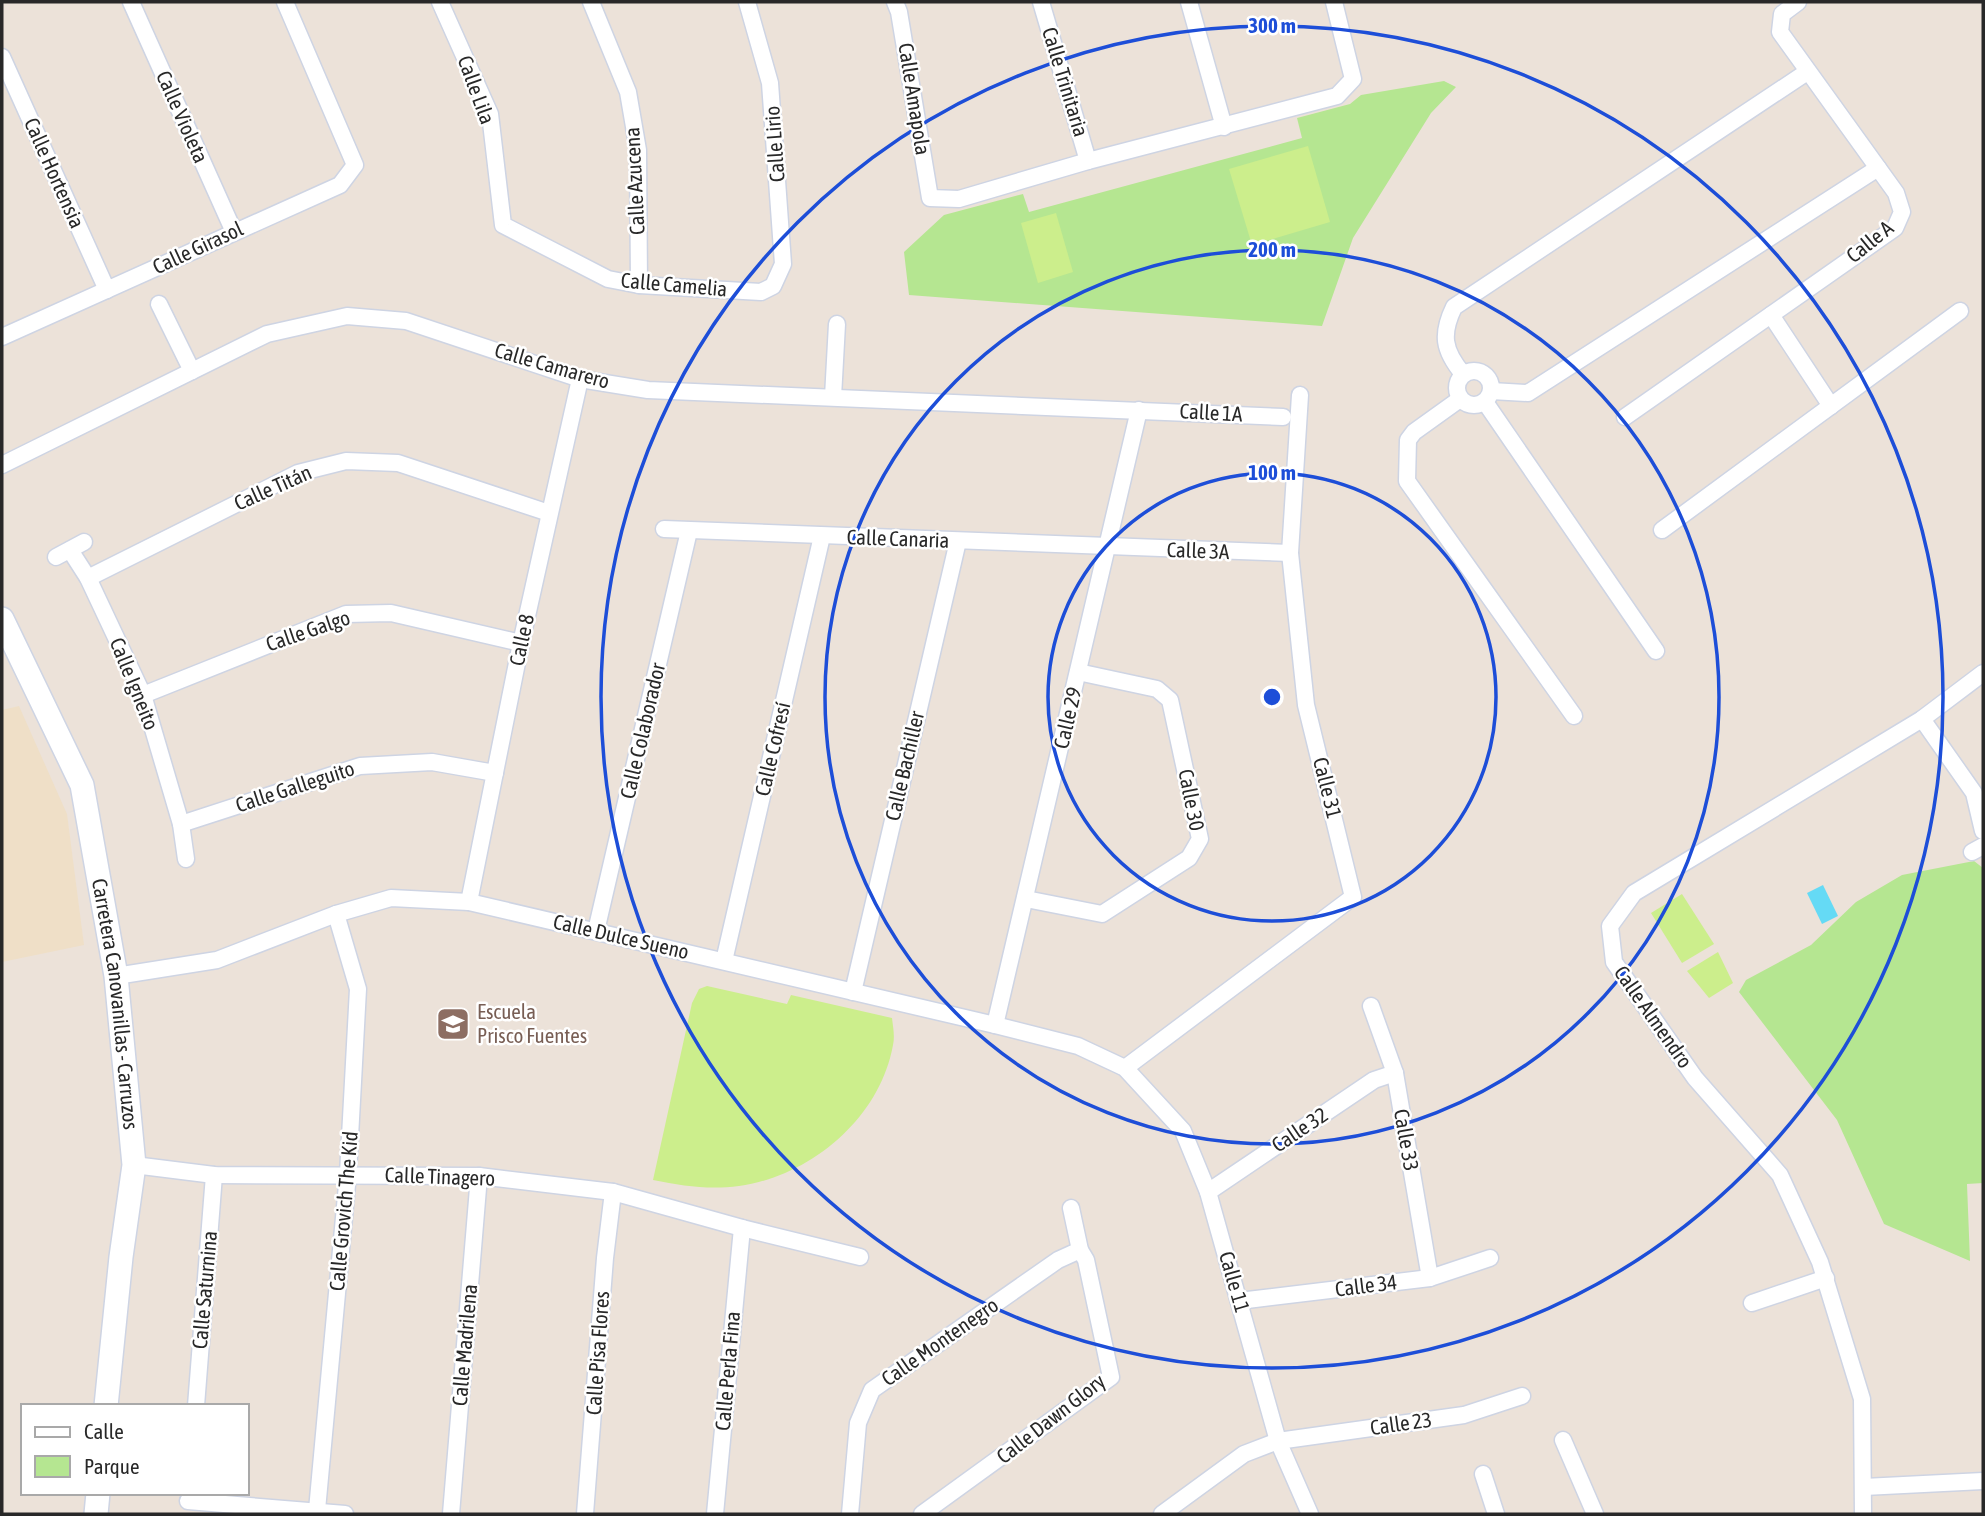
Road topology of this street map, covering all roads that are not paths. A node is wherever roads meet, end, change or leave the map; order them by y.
1 (131, 2) edge
2 (285, 2) edge
3 (440, 2) edge
4 (591, 2) edge
5 (747, 2) edge
6 (895, 2) edge
7 (1041, 2) edge
8 (1189, 2) edge
9 (1334, 2) edge
10 (1798, 2) edge
11 (2, 57) edge
12 (1807, 72) junction
13 (1224, 127) junction
14 (1088, 162) junction
15 (1878, 168) junction
16 (503, 225) joint
17 (234, 232) junction
18 (639, 285) junction
19 (773, 286) joint
20 (107, 290) junction
21 (159, 304) dead end
22 (1960, 311) dead end
23 (1771, 315) junction
24 (837, 324) dead end
25 (2, 337) edge
26 (192, 371) junction
27 (1463, 374) junction
28 (580, 379) junction
29 (1300, 395) dead end
30 (1488, 396) junction
31 (833, 397) junction
32 (1460, 399) junction
33 (1831, 406) junction
34 (1139, 410) junction
35 (1283, 416) dead end
36 (1625, 417) dead end
37 (2, 465) edge
38 (549, 513) junction
39 (664, 529) dead end
40 (1662, 530) dead end
41 (689, 531) junction
42 (822, 536) junction
43 (958, 541) junction
44 (84, 542) dead end
45 (1106, 548) junction
46 (1290, 554) junction
47 (88, 578) junction
48 (2, 619) edge
49 (521, 643) junction
50 (1656, 651) dead end
51 (1078, 671) junction
52 (1983, 673) edge
53 (143, 695) junction
54 (1574, 716) dead end
55 (1922, 719) junction
56 (495, 773) junction
57 (181, 824) junction
58 (1983, 831) edge
59 (186, 859) dead end
60 (1026, 899) junction
61 (470, 902) junction
62 (336, 914) junction
63 (596, 931) junction
64 (724, 961) junction
65 (116, 976) junction
66 (853, 992) junction
67 (1371, 1006) dead end
68 (995, 1025) junction
69 (1125, 1068) junction
70 (1395, 1073) junction
71 (134, 1165) junction
72 (348, 1174) junction
73 (214, 1175) junction
74 (479, 1176) junction
75 (613, 1192) junction
76 (1208, 1192) junction
77 (1071, 1208) dead end
78 (742, 1228) junction
79 (1080, 1250) junction
80 (860, 1257) dead end
81 (1490, 1258) dead end
82 (1430, 1278) junction
83 (1825, 1278) junction
84 (1239, 1301) junction
85 (1752, 1303) dead end
86 (1522, 1396) dead end
87 (107, 1404) edge
88 (196, 1404) edge
89 (1563, 1440) dead end
90 (1278, 1441) junction
91 (1483, 1474) dead end
92 (1983, 1481) edge
93 (1864, 1487) junction
94 (98, 1495) edge
95 (188, 1503) edge
96 (317, 1510) junction
97 (96, 1514) edge
98 (345, 1514) edge
99 (451, 1514) edge
100 (585, 1514) edge
101 (715, 1514) edge
102 (850, 1514) edge
103 (922, 1514) edge
104 (1162, 1514) edge
105 (1310, 1514) edge
106 (1496, 1514) edge
107 (1595, 1514) edge
108 (1863, 1514) edge

1 - 17 street, Calle Violeta
2 - 17 street, Calle Girasol
3 - 16 street, Calle Lila
4 - 18 street, Calle Azucena
5 - 19 street, Calle Lirio
6 - 14 street, Calle Amapola
7 - 14 street, Calle Trinitaria
8 - 13 street
9 - 13 street
10 - 12 street, Calle A
11 - 20 street, Calle Hortensia
12 - 15 street, Calle A
12 - 27 street
13 - 14 street
15 - 23 street, Calle A
15 - 30 street
16 - 18 street, Calle Camelia
17 - 20 street, Calle Girasol
18 - 19 street, Calle Camelia
20 - 25 street, Calle Girasol
21 - 26 street
22 - 33 street
23 - 33 street
23 - 36 street, Calle A
24 - 31 street
26 - 28 street, Calle Camarero
26 - 37 street, Calle Camarero
27 - 30 street
27 - 32 street
28 - 31 street, Calle Camarero
28 - 38 street, Calle 8
29 - 46 street, Calle 31
30 - 32 street
30 - 50 street
31 - 34 street, Calle Camarero
32 - 54 street
33 - 40 street
34 - 35 street, Calle 1A
34 - 45 street, Calle 29
38 - 47 street, Calle Titán
38 - 49 street, Calle 8
39 - 41 street, Calle Canaria
41 - 42 street, Calle Canaria
41 - 63 street, Calle Colaborador
42 - 43 street, Calle Canaria
42 - 64 street, Calle Cofresí
43 - 45 street, Calle Canaria
43 - 66 street, Calle Bachiller
44 - 47 street, Calle Igneito
45 - 46 street, Calle 3A
45 - 51 street, Calle 29
46 - 69 street, Calle 31
47 - 53 street, Calle Igneito
48 - 65 street, Carretera Canovanillas - Carruzos
49 - 53 street, Calle Galgo
49 - 56 street, Calle 8
51 - 60 street, Calle 29
51 - 60 street, Calle 30
52 - 55 street, Calle Almendro
53 - 57 street, Calle Igneito
55 - 58 street
55 - 83 street, Calle Almendro
56 - 57 street, Calle Galleguito
56 - 61 street, Calle 8
57 - 59 street, Calle Igneito
60 - 68 street, Calle 29
61 - 62 street, Calle Dulce Sueno
61 - 63 street, Calle Dulce Sueno
62 - 65 street, Calle Dulce Sueno
62 - 72 street, Calle Grovich The Kid
63 - 64 street, Calle Dulce Sueno
64 - 66 street, Calle Dulce Sueno
65 - 71 street, Carretera Canovanillas - Carruzos
66 - 68 street, Calle Dulce Sueno
67 - 70 street, Calle 33
68 - 69 street, Calle Dulce Sueno
69 - 76 street, Calle 11
70 - 76 street, Calle 32
70 - 82 street, Calle 33
71 - 73 street, Calle Tinagero
71 - 87 street, Carretera Canovanillas - Carruzos
72 - 73 street, Calle Tinagero
72 - 74 street, Calle Tinagero
72 - 96 street, Calle Grovich The Kid
73 - 88 street, Calle Saturnina
74 - 75 street, Calle Tinagero
74 - 99 street, Calle Madrilena
75 - 78 street, Calle Tinagero
75 - 100 street, Calle Pisa Flores
76 - 84 street, Calle 11
77 - 79 street, Calle Dawn Glory
78 - 80 street, Calle Tinagero
78 - 101 street, Calle Perla Fina
79 - 102 street, Calle Montenegro
79 - 103 street, Calle Dawn Glory
81 - 82 street, Calle 34
82 - 84 street, Calle 34
83 - 85 street
83 - 93 street, Calle Almendro
84 - 90 street, Calle 11
86 - 90 street, Calle 23
89 - 107 street
90 - 104 street, Calle 23
90 - 105 street, Calle 11
91 - 106 street
92 - 93 street
93 - 108 street, Calle Almendro
94 - 97 street
95 - 96 street
96 - 98 street

